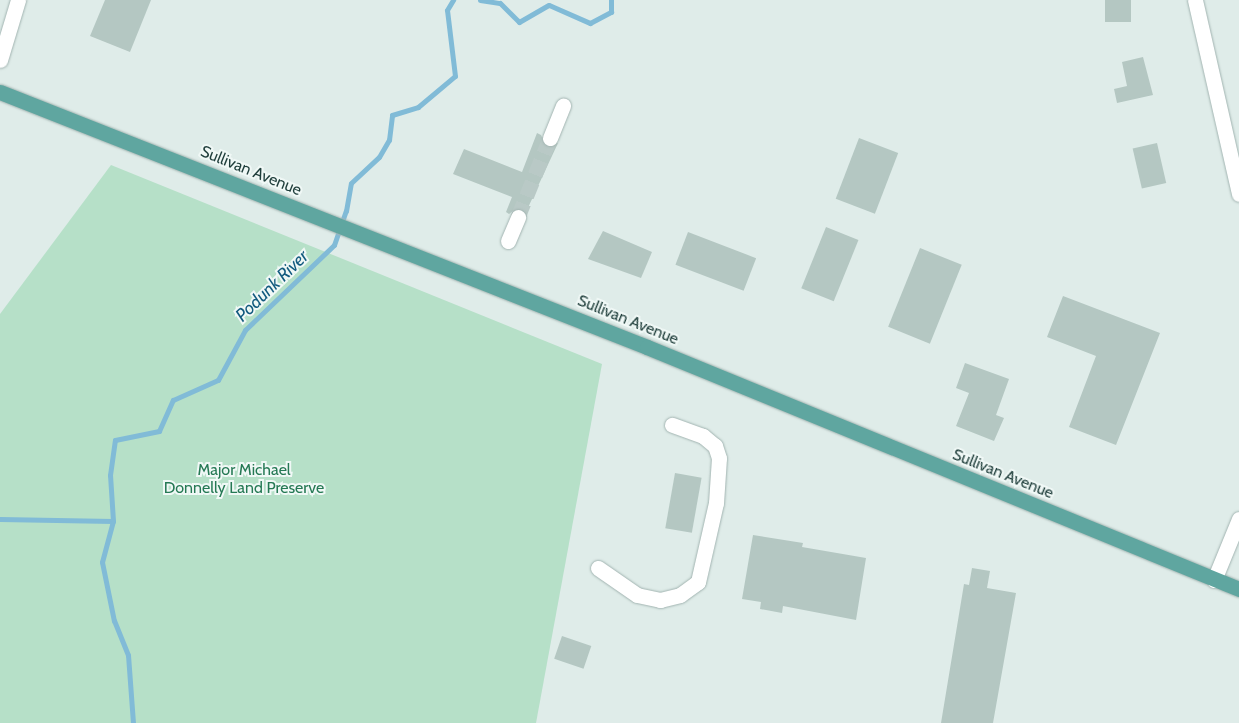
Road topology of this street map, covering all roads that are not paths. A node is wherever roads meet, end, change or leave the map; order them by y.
1 (18, 0) edge
2 (1195, 0) edge
3 (0, 60) edge
4 (0, 92) edge
5 (563, 105) dead end
6 (1232, 136) edge
7 (550, 138) tunnel mouth
8 (1239, 194) edge
9 (518, 217) tunnel mouth
10 (508, 241) dead end
11 (672, 425) dead end
12 (1239, 519) edge
13 (598, 568) dead end
14 (1214, 580) junction
15 (1239, 590) edge

1 - 3 street
2 - 6 street
4 - 14 main road, Sullivan Avenue
5 - 7 street
6 - 8 street
9 - 10 street
11 - 13 street
12 - 14 street
14 - 15 main road, Sullivan Avenue

